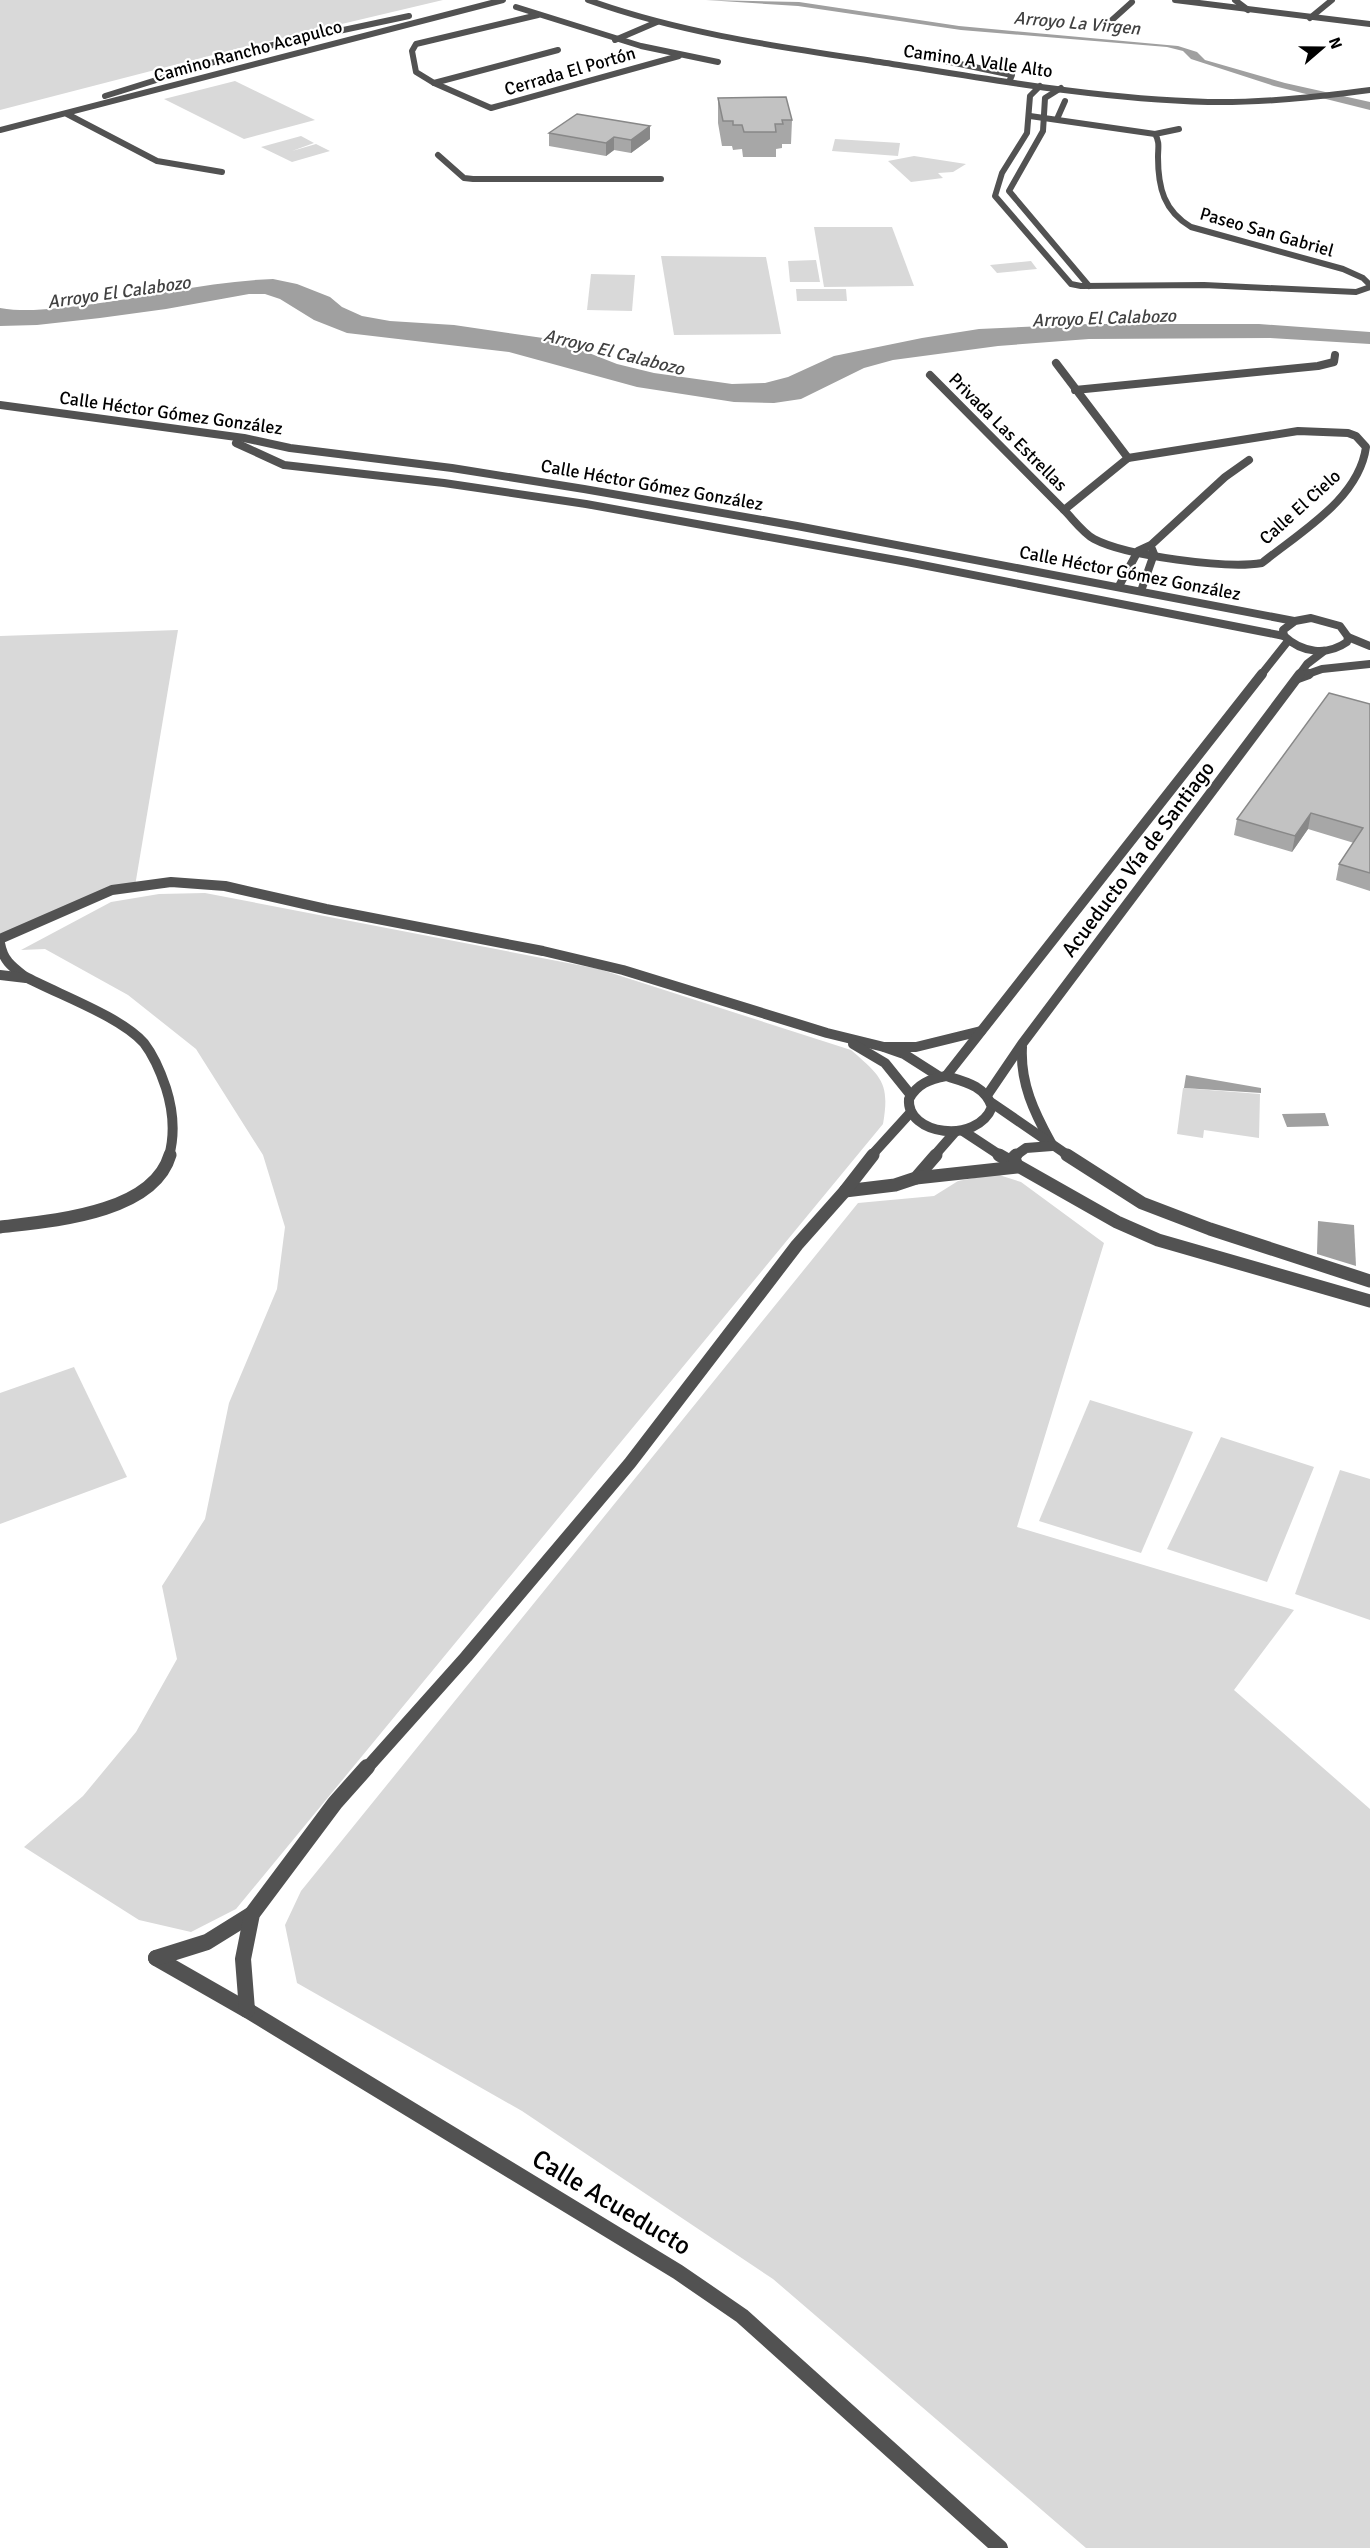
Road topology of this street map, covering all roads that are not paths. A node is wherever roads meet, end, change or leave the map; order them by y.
1 (475, 0) edge
2 (502, 0) edge
3 (588, 0) edge
4 (1125, 0) edge
5 (1175, 0) edge
6 (1235, 0) edge
7 (1332, 0) edge
8 (1133, 1) edge
9 (1206, 2) edge
10 (516, 7) dead end
11 (1248, 10) junction
12 (428, 11) dead end
13 (417, 14) dead end
14 (538, 15) junction
15 (1311, 18) junction
16 (645, 19) junction
17 (1112, 20) dead end
18 (657, 22) junction
19 (634, 23) dead end
20 (1370, 24) edge
21 (613, 32) dead end
22 (603, 36) junction
23 (615, 40) junction
24 (558, 50) dead end
25 (679, 56) junction
26 (922, 56) dead end
27 (718, 62) dead end
28 (1009, 82) junction
29 (434, 83) junction
30 (1040, 86) junction
31 (1060, 88) junction
32 (1370, 90) edge
33 (1030, 96) junction
34 (1045, 98) junction
35 (1065, 102) dead end
36 (491, 108) junction
37 (67, 114) junction
38 (1030, 116) junction
39 (1044, 117) junction
40 (495, 119) dead end
41 (1057, 119) junction
42 (0, 123) edge
43 (1179, 129) dead end
44 (0, 130) edge
45 (1155, 134) junction
46 (1016, 153) junction
47 (438, 154) dead end
48 (1030, 155) junction
49 (222, 172) dead end
50 (661, 179) dead end
51 (995, 196) junction
52 (1011, 196) junction
53 (1045, 236) junction
54 (1030, 237) junction
55 (1089, 286) junction
56 (1370, 286) edge
57 (1335, 355) dead end
58 (1056, 363) dead end
59 (930, 375) dead end
60 (1075, 390) junction
61 (0, 405) edge
62 (0, 412) edge
63 (242, 441) junction
64 (290, 448) junction
65 (1128, 458) junction
66 (1249, 460) dead end
67 (298, 466) junction
68 (1064, 510) junction
69 (914, 549) junction
70 (1152, 550) junction
71 (1138, 552) junction
72 (907, 562) junction
73 (1131, 566) junction
74 (1149, 569) junction
75 (1119, 586) junction
76 (1141, 591) junction
77 (1294, 621) junction
78 (1348, 637) junction
79 (1286, 638) junction
80 (1370, 646) edge
81 (1338, 653) junction
82 (1370, 664) edge
83 (1296, 678) junction
84 (0, 941) edge
85 (0, 975) edge
86 (31, 978) junction
87 (982, 1031) junction
88 (827, 1034) junction
89 (1022, 1044) junction
90 (884, 1047) junction
91 (943, 1077) junction
92 (910, 1094) junction
93 (990, 1098) junction
94 (911, 1112) junction
95 (959, 1132) junction
96 (1053, 1146) junction
97 (1017, 1167) junction
98 (916, 1178) junction
99 (845, 1191) junction
100 (0, 1227) edge
101 (1370, 1281) edge
102 (1370, 1300) edge
103 (252, 1914) junction
104 (247, 2010) junction
105 (1000, 2548) edge

1 - 12 street
2 - 37 street, Camino Rancho Acapulco
3 - 16 street, Camino A Valle Alto
4 - 8 street
5 - 9 street
6 - 11 street
7 - 15 street
8 - 17 street
9 - 11 street
10 - 14 street
11 - 15 street
13 - 42 street
14 - 22 street
14 - 29 street, Cerrada El Portón
15 - 20 street
16 - 18 street, Camino A Valle Alto
16 - 19 street
18 - 23 street
18 - 28 street, Camino A Valle Alto
21 - 22 street
22 - 23 street
23 - 25 street
24 - 29 street
25 - 27 street
25 - 36 street, Cerrada El Portón
26 - 28 street
28 - 30 street, Camino A Valle Alto
29 - 36 street, Cerrada El Portón
30 - 31 street, Camino A Valle Alto
30 - 33 street
31 - 32 street, Camino A Valle Alto
31 - 34 street
33 - 34 street
33 - 38 street
34 - 39 street
35 - 41 street
36 - 40 street
37 - 44 street, Camino Rancho Acapulco
37 - 49 street
38 - 39 street
38 - 46 street
39 - 41 street
39 - 48 street
41 - 45 street
43 - 45 street
45 - 56 street, Paseo San Gabriel
46 - 48 street
46 - 51 street
47 - 50 street
48 - 52 street
51 - 52 street
51 - 54 street, Paseo San Gabriel
52 - 53 street
53 - 54 street
53 - 55 street
54 - 55 street, Paseo San Gabriel
55 - 56 street, Paseo San Gabriel
57 - 60 street
58 - 60 street
59 - 68 street, Privada Las Estrellas
60 - 65 street
61 - 63 street, Calle Héctor Gómez González
62 - 63 street, Calle Héctor Gómez González
63 - 64 street, Calle Héctor Gómez González
63 - 67 street, Calle Héctor Gómez González
64 - 67 street
64 - 69 street, Calle Héctor Gómez González
65 - 68 street
65 - 70 street, Calle El Cielo
66 - 70 street
67 - 72 street, Calle Héctor Gómez González
68 - 71 street, Calle El Cielo
69 - 72 street
69 - 75 street, Calle Héctor Gómez González
70 - 71 street, Calle El Cielo
70 - 74 street
71 - 73 street
72 - 79 street, Calle Héctor Gómez González
73 - 74 street
73 - 75 street
74 - 76 street
75 - 76 street, Calle Héctor Gómez González
76 - 77 street, Calle Héctor Gómez González
77 - 78 street, Calle Héctor Gómez González
77 - 79 street, Acueducto Vía de Santiago
78 - 80 street, Calle Héctor Gómez González
78 - 81 street, Acueducto Vía de Santiago
79 - 81 street, Calle Héctor Gómez González
79 - 87 street, Acueducto Vía de Santiago
81 - 82 street, Calle Héctor Gómez González
81 - 83 street, Acueducto Vía de Santiago
82 - 83 street
83 - 89 street, Acueducto Vía de Santiago
84 - 86 street
84 - 88 street
85 - 86 street
86 - 100 street
87 - 90 street
87 - 91 street, Acueducto Vía de Santiago
88 - 90 street
88 - 92 street
89 - 93 street, Acueducto Vía de Santiago
89 - 96 street
90 - 91 street
91 - 92 street
91 - 93 street
92 - 94 street
93 - 95 street
93 - 96 street
94 - 95 street
94 - 99 street
95 - 97 street
95 - 98 street
96 - 97 street
96 - 101 street
97 - 98 street
97 - 102 street
98 - 99 street
99 - 103 street
103 - 104 street
103 - 104 street, Calle Acueducto
104 - 105 street, Calle Acueducto

